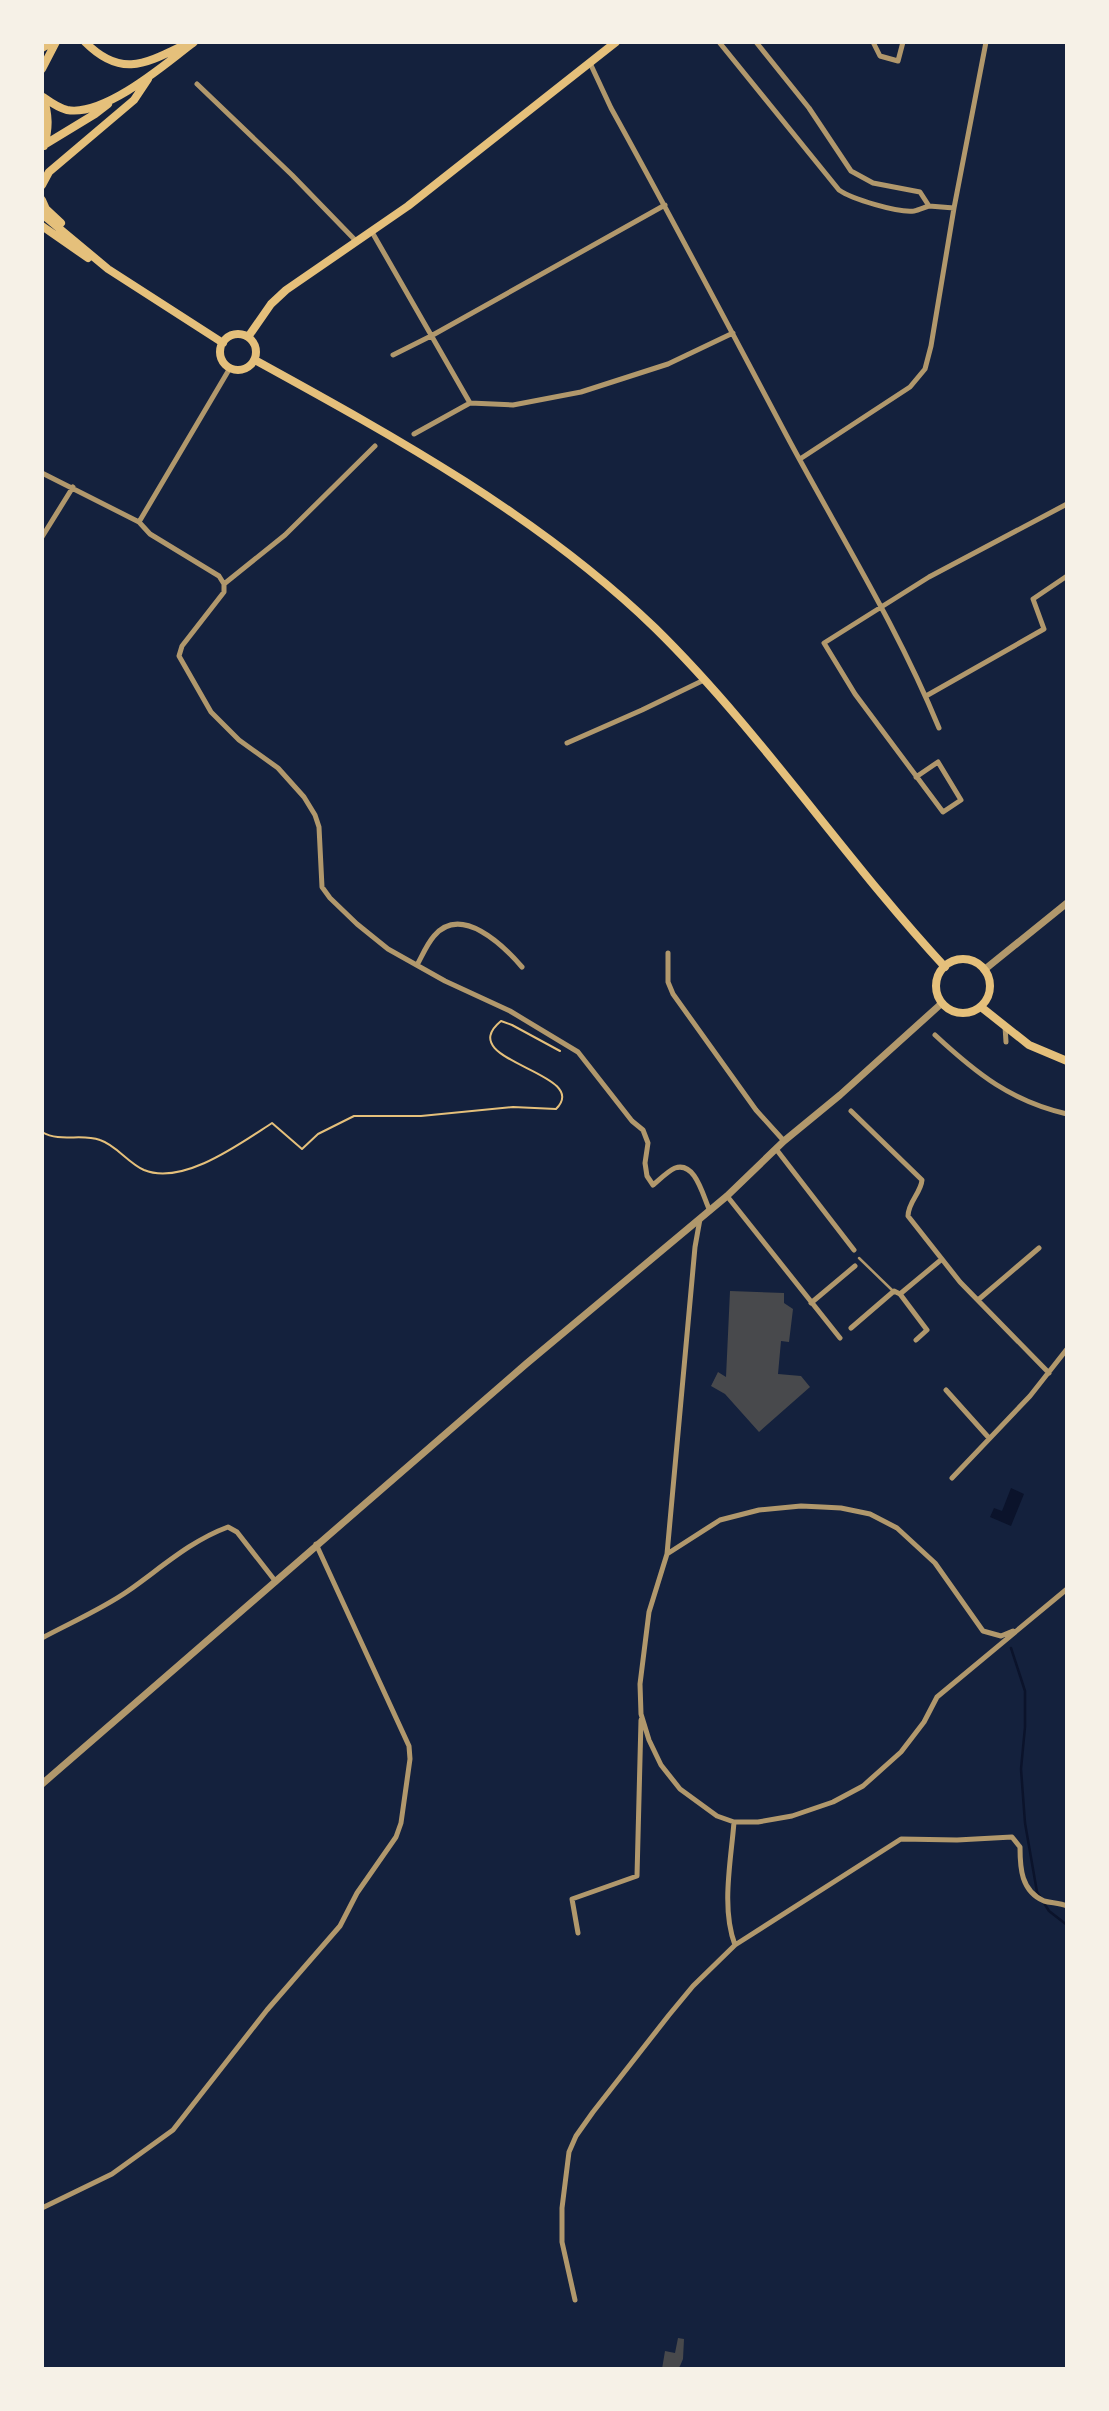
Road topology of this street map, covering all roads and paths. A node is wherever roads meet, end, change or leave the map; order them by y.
1 (54, 42) edge
2 (85, 42) edge
3 (193, 42) edge
4 (616, 42) edge
5 (719, 42) edge
6 (757, 42) edge
7 (873, 42) edge
8 (903, 42) edge
9 (986, 42) edge
10 (42, 48) edge
11 (590, 63) junction
12 (42, 69) edge
13 (149, 77) junction
14 (197, 84) dead end
15 (43, 95) edge
16 (116, 97) junction
17 (43, 148) edge
18 (42, 184) edge
19 (42, 200) edge
20 (665, 205) junction
21 (929, 206) junction
22 (954, 208) junction
23 (42, 214) edge
24 (42, 226) edge
25 (372, 232) junction
26 (357, 242) junction
27 (108, 269) junction
28 (733, 333) junction
29 (432, 336) junction
30 (248, 337) junction
31 (223, 343) junction
32 (393, 355) dead end
33 (255, 360) junction
34 (230, 368) junction
35 (470, 403) junction
36 (414, 434) dead end
37 (375, 446) dead end
38 (800, 459) junction
39 (42, 473) edge
40 (73, 486) junction
41 (1067, 505) edge
42 (139, 522) junction
43 (42, 537) edge
44 (1067, 576) edge
45 (224, 584) junction
46 (881, 606) junction
47 (704, 680) junction
48 (926, 696) junction
49 (939, 728) dead end
50 (567, 743) dead end
51 (916, 777) junction
52 (1067, 903) edge
53 (668, 953) dead end
54 (417, 965) junction
55 (522, 967) dead end
56 (945, 967) junction
57 (984, 970) junction
58 (942, 1003) junction
59 (981, 1007) junction
60 (1005, 1026) junction
61 (935, 1035) dead end
62 (1006, 1042) dead end
63 (578, 1052) junction
64 (1067, 1061) edge
65 (851, 1111) dead end
66 (1067, 1114) edge
67 (42, 1132) edge
68 (784, 1141) junction
69 (776, 1149) junction
70 (727, 1196) junction
71 (710, 1211) junction
72 (700, 1219) junction
73 (1040, 1248) dead end
74 (854, 1250) dead end
75 (859, 1258) dead end
76 (942, 1258) junction
77 (855, 1266) dead end
78 (897, 1293) junction
79 (978, 1300) junction
80 (811, 1303) junction
81 (851, 1328) dead end
82 (840, 1338) dead end
83 (916, 1340) dead end
84 (1067, 1349) edge
85 (1049, 1373) junction
86 (946, 1390) dead end
87 (989, 1438) junction
88 (952, 1478) dead end
89 (316, 1544) junction
90 (667, 1553) junction
91 (275, 1582) junction
92 (1067, 1589) edge
93 (1019, 1629) junction
94 (42, 1638) edge
95 (641, 1714) junction
96 (42, 1784) edge
97 (734, 1822) junction
98 (1067, 1906) edge
99 (578, 1933) dead end
100 (735, 1945) junction
101 (42, 2208) edge
102 (575, 2300) dead end

1 - 10 main road
1 - 12 main road
2 - 3 main road
3 - 13 main road
4 - 11 main road
5 - 21 street
6 - 21 street
7 - 8 street
9 - 22 street
11 - 20 street
11 - 25 main road
13 - 16 main road
13 - 18 main road
14 - 26 street
15 - 16 main road
15 - 17 main road
16 - 17 main road
19 - 27 main road
20 - 28 street
20 - 29 street
21 - 22 street
22 - 38 street
23 - 27 main road
24 - 27 main road
25 - 26 main road
25 - 29 street
26 - 30 main road
27 - 31 main road
28 - 35 street
28 - 38 street
29 - 32 street
29 - 35 street
30 - 31 main road
30 - 33 main road
31 - 34 main road
33 - 34 main road
33 - 47 main road
34 - 42 street
35 - 36 street
37 - 45 street
38 - 46 street
39 - 40 street
40 - 42 street
40 - 43 street
41 - 46 street
42 - 45 street
44 - 48 street
45 - 54 street
46 - 48 street
46 - 51 street
47 - 50 street
47 - 56 main road
48 - 49 street
51 - 51 street
52 - 57 street
53 - 68 street
54 - 55 street
54 - 63 street
56 - 57 main road
56 - 58 main road
57 - 59 main road
58 - 59 main road
58 - 68 street
59 - 60 main road
60 - 62 street
60 - 64 main road
61 - 66 street
63 - 67 path
63 - 71 street
65 - 76 street
68 - 69 street
69 - 70 street
69 - 74 street
70 - 71 street
70 - 80 street
71 - 72 street
72 - 89 street
72 - 90 street
73 - 79 street
75 - 78 lane
76 - 78 street
76 - 79 street
77 - 80 street
78 - 81 street
78 - 83 street
79 - 85 street
80 - 82 street
84 - 85 street
85 - 87 street
86 - 87 street
87 - 88 street
89 - 91 street
89 - 101 street
90 - 93 street
90 - 95 street
91 - 94 street
91 - 96 street
92 - 93 street
93 - 97 street
95 - 97 street
95 - 99 street
97 - 100 street
98 - 100 street
100 - 102 street

